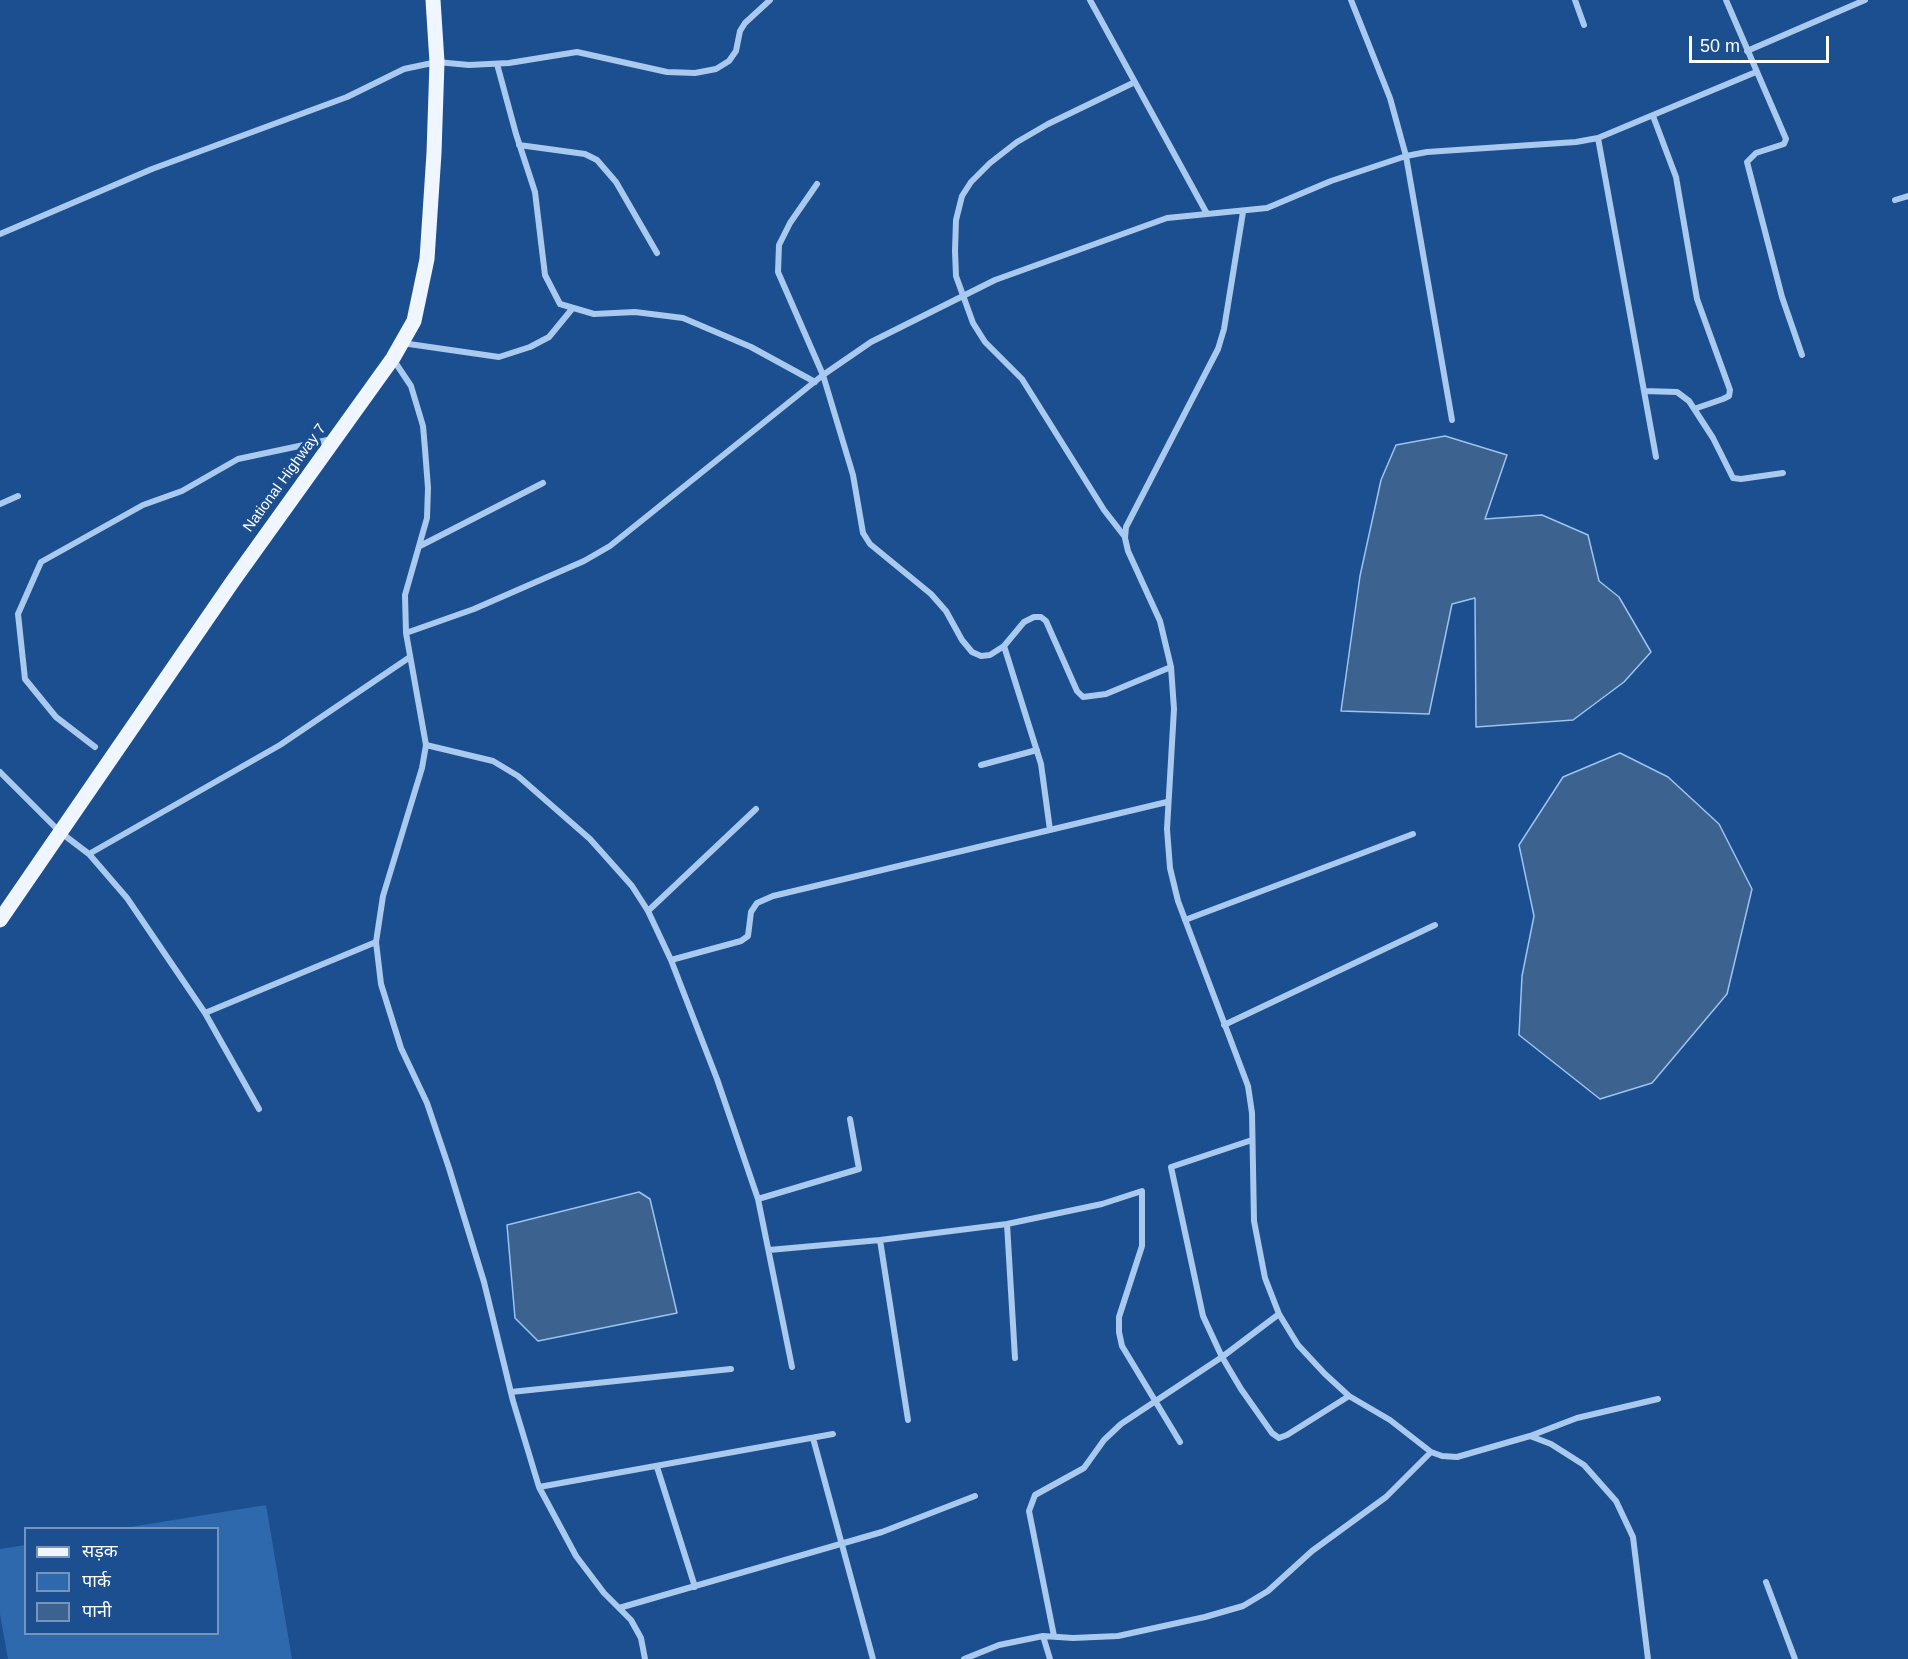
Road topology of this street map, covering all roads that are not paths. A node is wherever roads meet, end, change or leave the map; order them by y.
1 (433, 0) edge
2 (770, 0) edge
3 (1090, 0) edge
4 (1351, 0) edge
5 (1575, 0) edge
6 (1726, 0) edge
7 (1865, 0) edge
8 (1584, 25) dead end
9 (1747, 51) junction
10 (437, 62) junction
11 (497, 64) junction
12 (1755, 72) junction
13 (1135, 82) junction
14 (1653, 116) junction
15 (1598, 138) junction
16 (519, 145) junction
17 (1406, 156) junction
18 (817, 184) dead end
19 (1908, 196) edge
20 (1895, 200) dead end
21 (1206, 212) junction
22 (1243, 212) junction
23 (0, 234) edge
24 (657, 253) dead end
25 (962, 296) junction
26 (572, 309) junction
27 (402, 343) junction
28 (1802, 355) dead end
29 (393, 358) junction
30 (823, 375) junction
31 (814, 382) junction
32 (1644, 391) junction
33 (1694, 409) junction
34 (1452, 420) dead end
35 (336, 439) junction
36 (1656, 457) dead end
37 (1783, 473) dead end
38 (543, 483) dead end
39 (18, 496) dead end
40 (0, 504) edge
41 (1125, 538) junction
42 (420, 546) junction
43 (406, 633) junction
44 (1004, 646) junction
45 (410, 657) junction
46 (1171, 667) junction
47 (426, 745) junction
48 (95, 747) dead end
49 (1037, 750) junction
50 (981, 765) dead end
51 (0, 772) edge
52 (1167, 802) junction
53 (756, 809) dead end
54 (1050, 831) junction
55 (60, 832) junction
56 (1413, 834) dead end
57 (89, 854) junction
58 (648, 910) junction
59 (0, 920) edge
60 (1185, 920) junction
61 (1435, 925) dead end
62 (376, 942) junction
63 (671, 960) junction
64 (205, 1012) junction
65 (1224, 1025) junction
66 (259, 1109) dead end
67 (850, 1119) dead end
68 (1252, 1140) junction
69 (758, 1199) junction
70 (1007, 1224) junction
71 (880, 1240) junction
72 (769, 1250) junction
73 (1279, 1314) junction
74 (1222, 1357) junction
75 (1015, 1358) dead end
76 (792, 1367) dead end
77 (731, 1369) dead end
78 (511, 1392) junction
79 (1349, 1396) junction
80 (1658, 1399) dead end
81 (1157, 1400) junction
82 (908, 1420) dead end
83 (833, 1434) dead end
84 (1530, 1436) junction
85 (813, 1438) junction
86 (1180, 1442) dead end
87 (1431, 1452) junction
88 (657, 1467) junction
89 (539, 1487) junction
90 (975, 1496) dead end
91 (843, 1543) junction
92 (1766, 1582) dead end
93 (695, 1587) junction
94 (619, 1608) junction
95 (1043, 1636) junction
96 (1054, 1636) junction
97 (645, 1659) edge
98 (873, 1659) edge
99 (964, 1659) edge
100 (1050, 1659) edge
101 (1648, 1659) edge
102 (1795, 1659) edge

1 - 10 main road, National Highway 7
2 - 11 street
3 - 13 street
4 - 17 street
5 - 8 street
6 - 9 street
7 - 9 street
9 - 12 street
10 - 11 street
10 - 23 street
10 - 27 main road, National Highway 7
11 - 16 street
12 - 14 street
12 - 28 street
13 - 21 street
13 - 25 street
14 - 15 street
14 - 33 street
15 - 17 street
15 - 32 street
16 - 24 street
16 - 26 street
17 - 22 street
17 - 34 street
18 - 30 street
19 - 20 street
21 - 22 street
21 - 25 street
22 - 41 street
25 - 30 street
25 - 41 street
26 - 27 street
26 - 31 street
27 - 29 main road, National Highway 7
29 - 35 main road, National Highway 7
29 - 42 street
30 - 31 street
30 - 44 street
31 - 43 street
32 - 33 street
32 - 36 street
33 - 37 street
35 - 48 street
35 - 55 main road, National Highway 7
38 - 42 street
39 - 40 street
41 - 46 street
42 - 43 street
43 - 45 street
44 - 46 street
44 - 49 street
45 - 47 street
45 - 57 street
46 - 52 street
47 - 58 street
47 - 62 street
49 - 50 street
49 - 54 street
51 - 55 street
52 - 54 street
52 - 60 street
53 - 58 street
54 - 63 street
55 - 57 street
55 - 59 main road, National Highway 7
56 - 60 street
57 - 64 street
58 - 63 street
60 - 65 street
61 - 65 street
62 - 64 street
62 - 78 street
63 - 69 street
64 - 66 street
65 - 68 street
67 - 69 street
68 - 73 street
68 - 74 street
69 - 72 street
70 - 71 street
70 - 75 street
70 - 81 street
71 - 72 street
71 - 82 street
72 - 76 street
73 - 74 street
73 - 79 street
74 - 79 street
74 - 81 street
77 - 78 street
78 - 89 street
79 - 87 street
80 - 84 street
81 - 86 street
81 - 96 street
83 - 85 street
84 - 87 street
84 - 101 street
85 - 88 street
85 - 91 street
87 - 96 street
88 - 89 street
88 - 93 street
89 - 94 street
90 - 91 street
91 - 93 street
91 - 98 street
92 - 102 street
93 - 94 street
94 - 97 street
95 - 96 street
95 - 99 street
95 - 100 street

